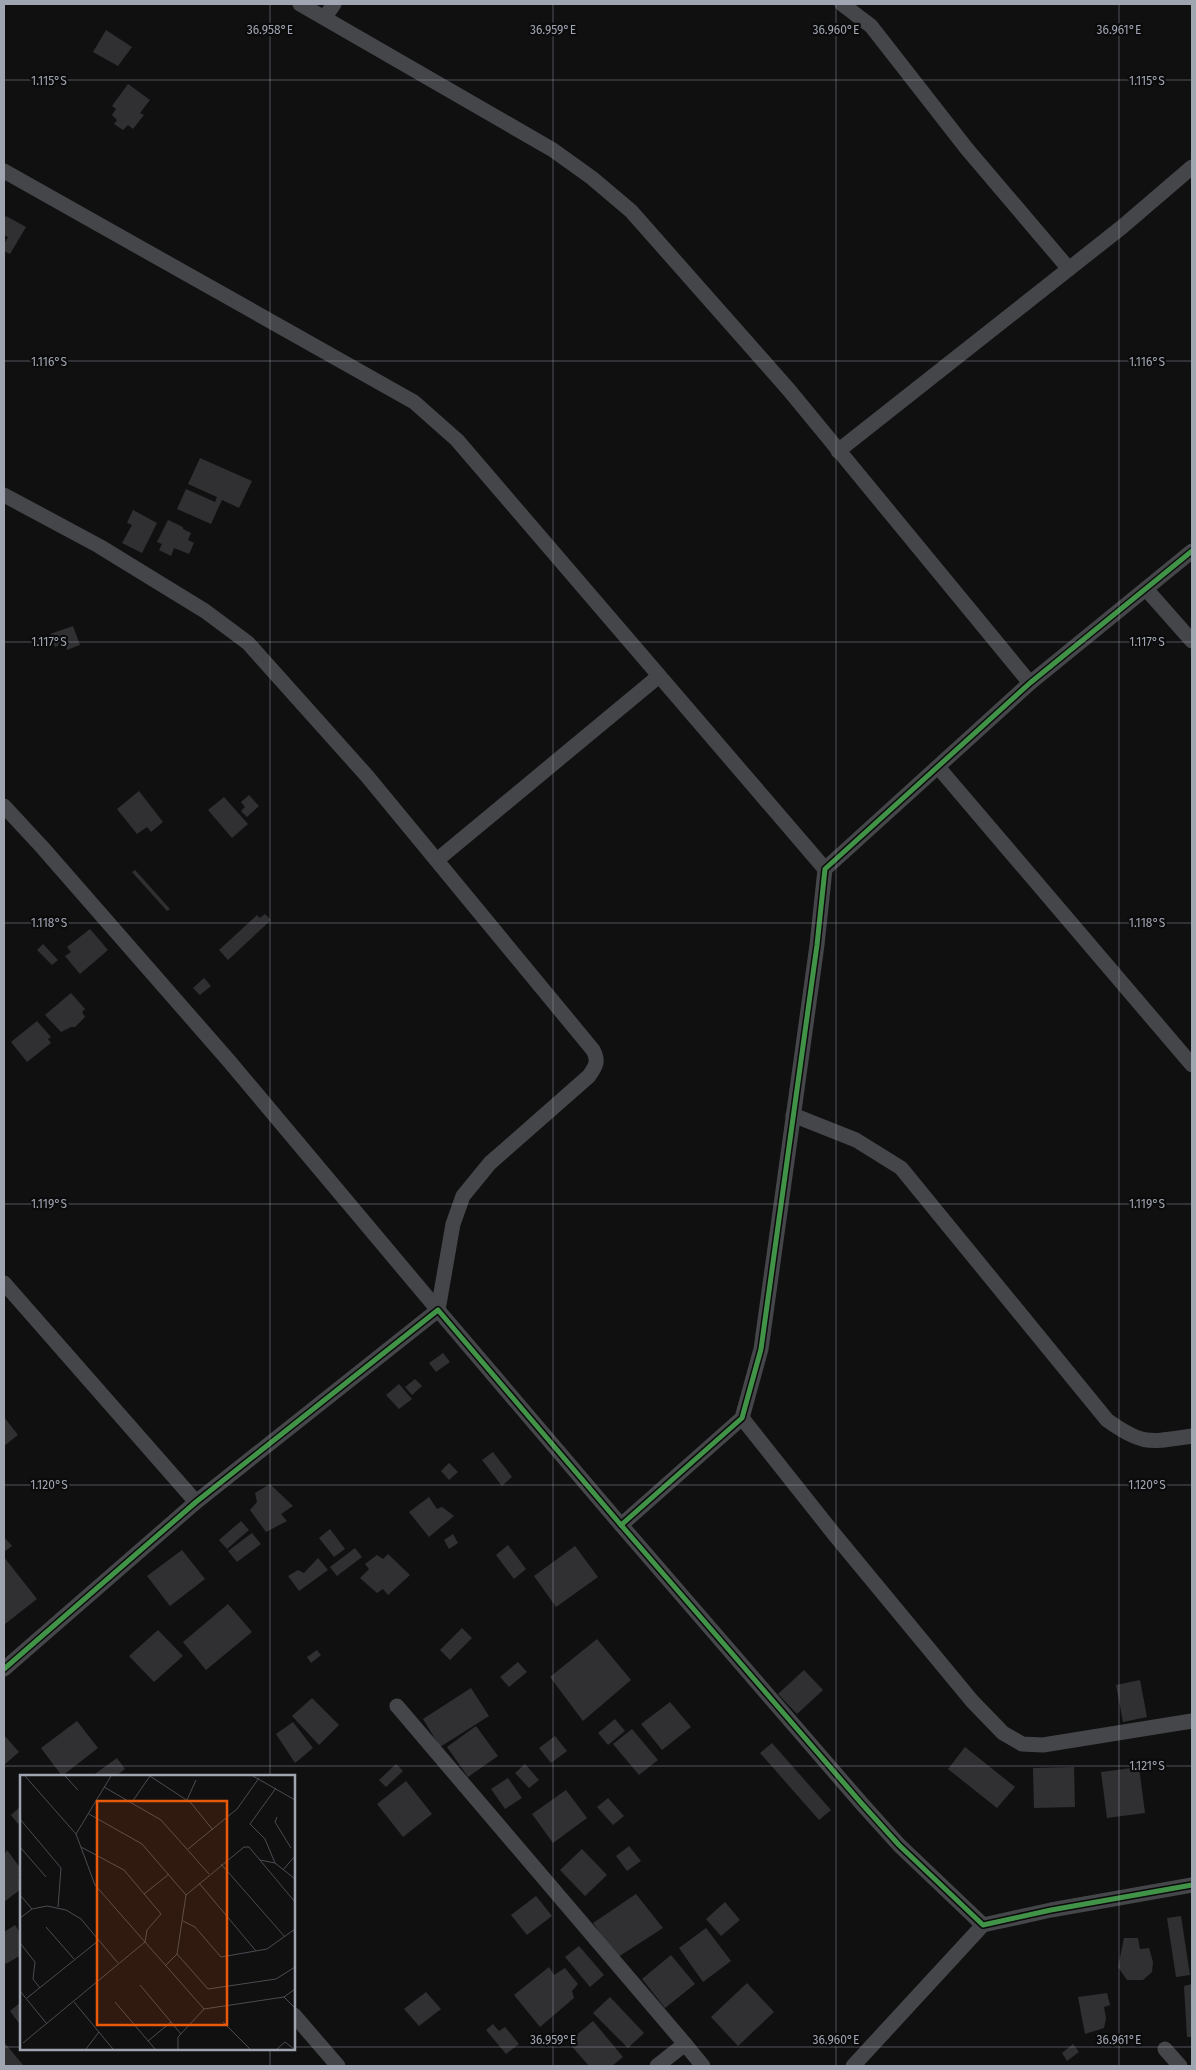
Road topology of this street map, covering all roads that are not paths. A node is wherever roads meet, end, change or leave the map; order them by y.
1 (300, 4) edge
2 (334, 4) edge
3 (842, 4) edge
4 (325, 17) junction
5 (1192, 167) edge
6 (4, 171) edge
7 (1069, 269) junction
8 (838, 451) junction
9 (4, 495) edge
10 (1192, 551) edge
11 (1146, 589) junction
12 (1192, 641) edge
13 (659, 676) junction
14 (1030, 683) junction
15 (938, 766) junction
16 (4, 806) edge
17 (437, 860) junction
18 (825, 869) junction
19 (1192, 1065) edge
20 (793, 1115) junction
21 (7, 1293) edge
22 (438, 1310) junction
23 (742, 1418) junction
24 (1192, 1436) edge
25 (196, 1502) junction
26 (621, 1526) junction
27 (4, 1669) edge
28 (397, 1706) dead end
29 (1192, 1722) edge
30 (1192, 1885) edge
31 (983, 1926) junction
32 (295, 2016) edge
33 (685, 2044) junction
34 (1165, 2049) dead end
35 (338, 2066) edge
36 (656, 2066) edge
37 (702, 2066) edge
38 (853, 2066) edge
39 (1180, 2066) edge

1 - 4 street
2 - 4 street
3 - 7 street
4 - 8 street
5 - 7 street
6 - 13 street
7 - 8 street
8 - 14 street
9 - 17 street
10 - 11 street
11 - 12 street
11 - 14 street
13 - 17 street
13 - 18 street
14 - 15 street
15 - 18 street
15 - 19 street
16 - 22 street
17 - 22 street
18 - 20 street
20 - 23 street
20 - 24 street
21 - 25 street
22 - 25 street
22 - 26 street
23 - 26 street
23 - 29 street
25 - 27 street
26 - 31 street
28 - 33 street
30 - 31 street
31 - 38 street
32 - 35 street
33 - 36 street
33 - 37 street
34 - 39 street

